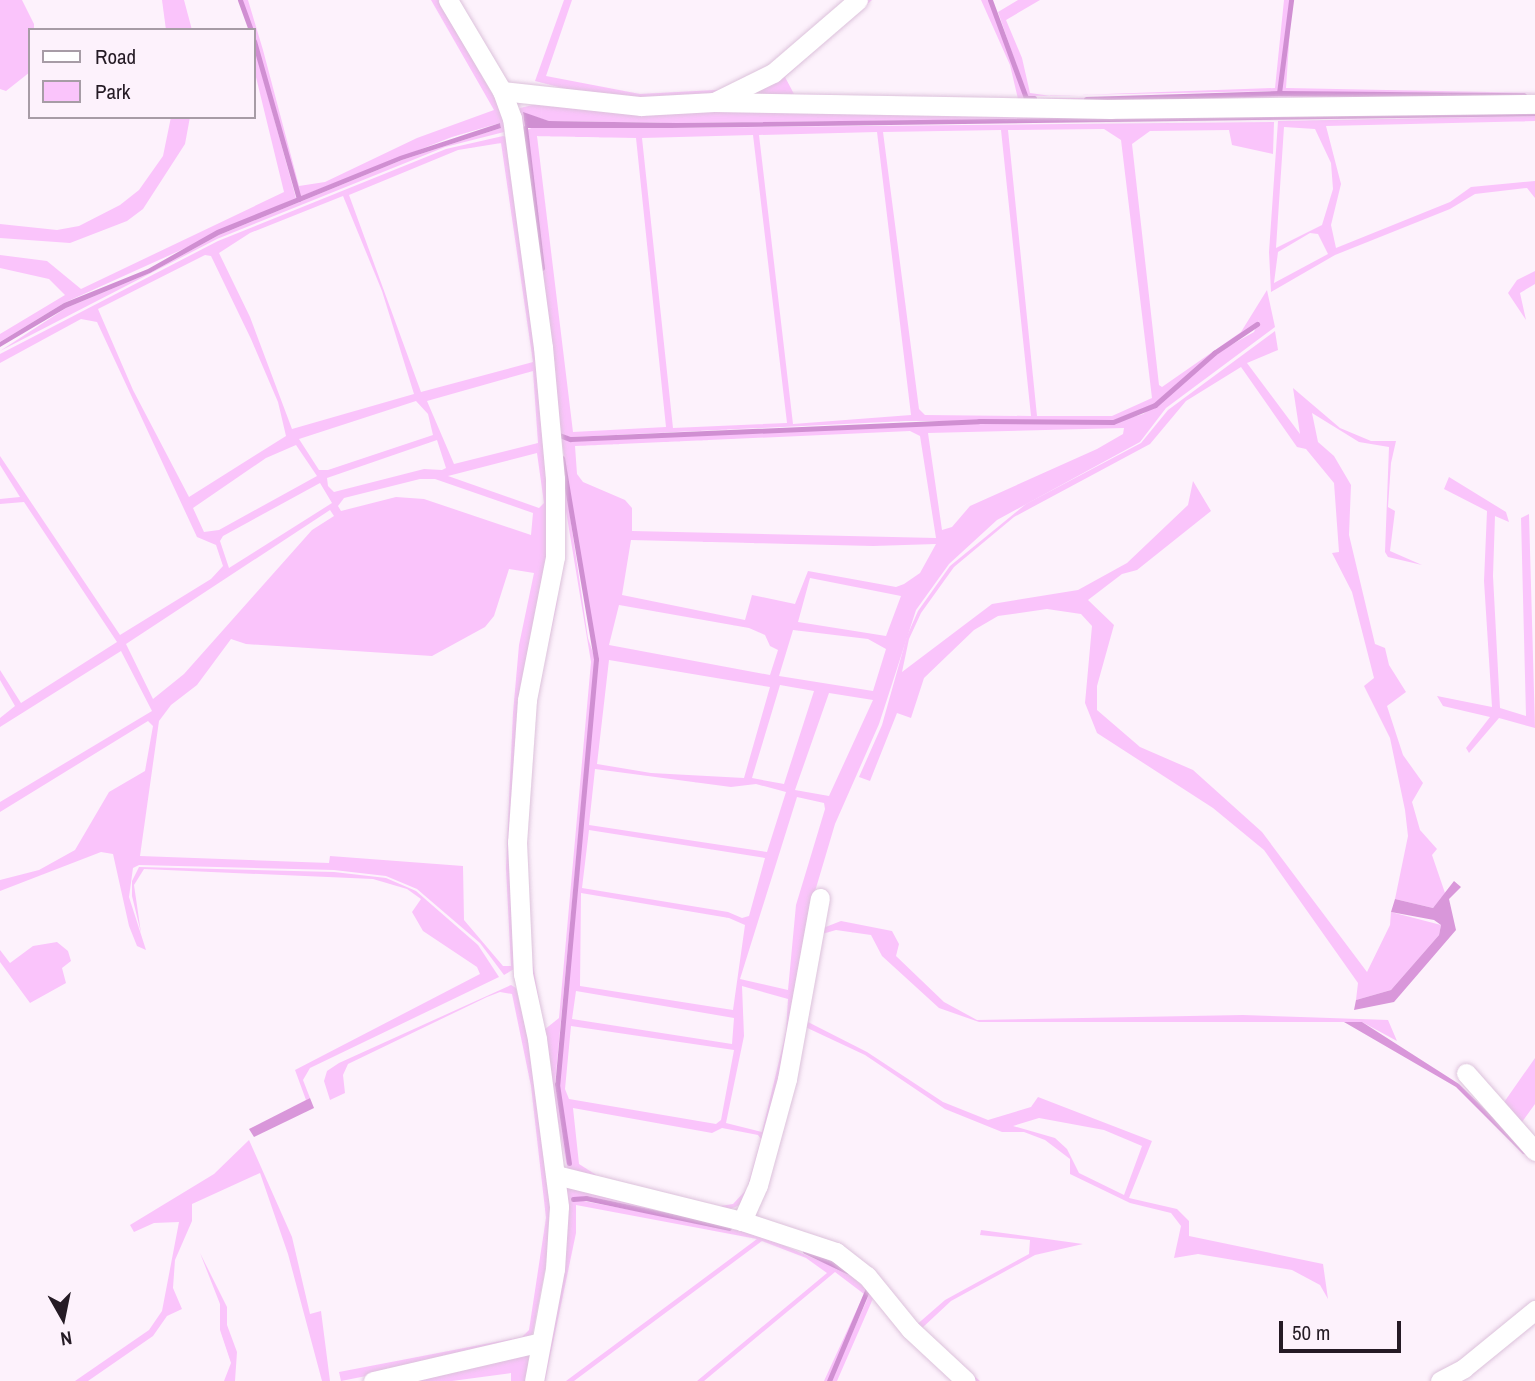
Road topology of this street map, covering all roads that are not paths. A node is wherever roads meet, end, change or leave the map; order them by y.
1 (449, 0) edge
2 (858, 0) edge
3 (502, 91) junction
4 (714, 102) junction
5 (1535, 104) edge
6 (820, 898) dead end
7 (1466, 1073) dead end
8 (1535, 1151) edge
9 (556, 1175) junction
10 (742, 1222) junction
11 (1535, 1310) edge
12 (538, 1343) junction
13 (373, 1381) edge
14 (534, 1381) edge
15 (966, 1381) edge
16 (1440, 1381) edge

1 - 3 street
2 - 4 street
3 - 4 street
3 - 9 street
4 - 5 street
6 - 10 street
7 - 8 street
9 - 10 street
9 - 12 street
10 - 15 street
11 - 16 street
12 - 13 street
12 - 14 street

